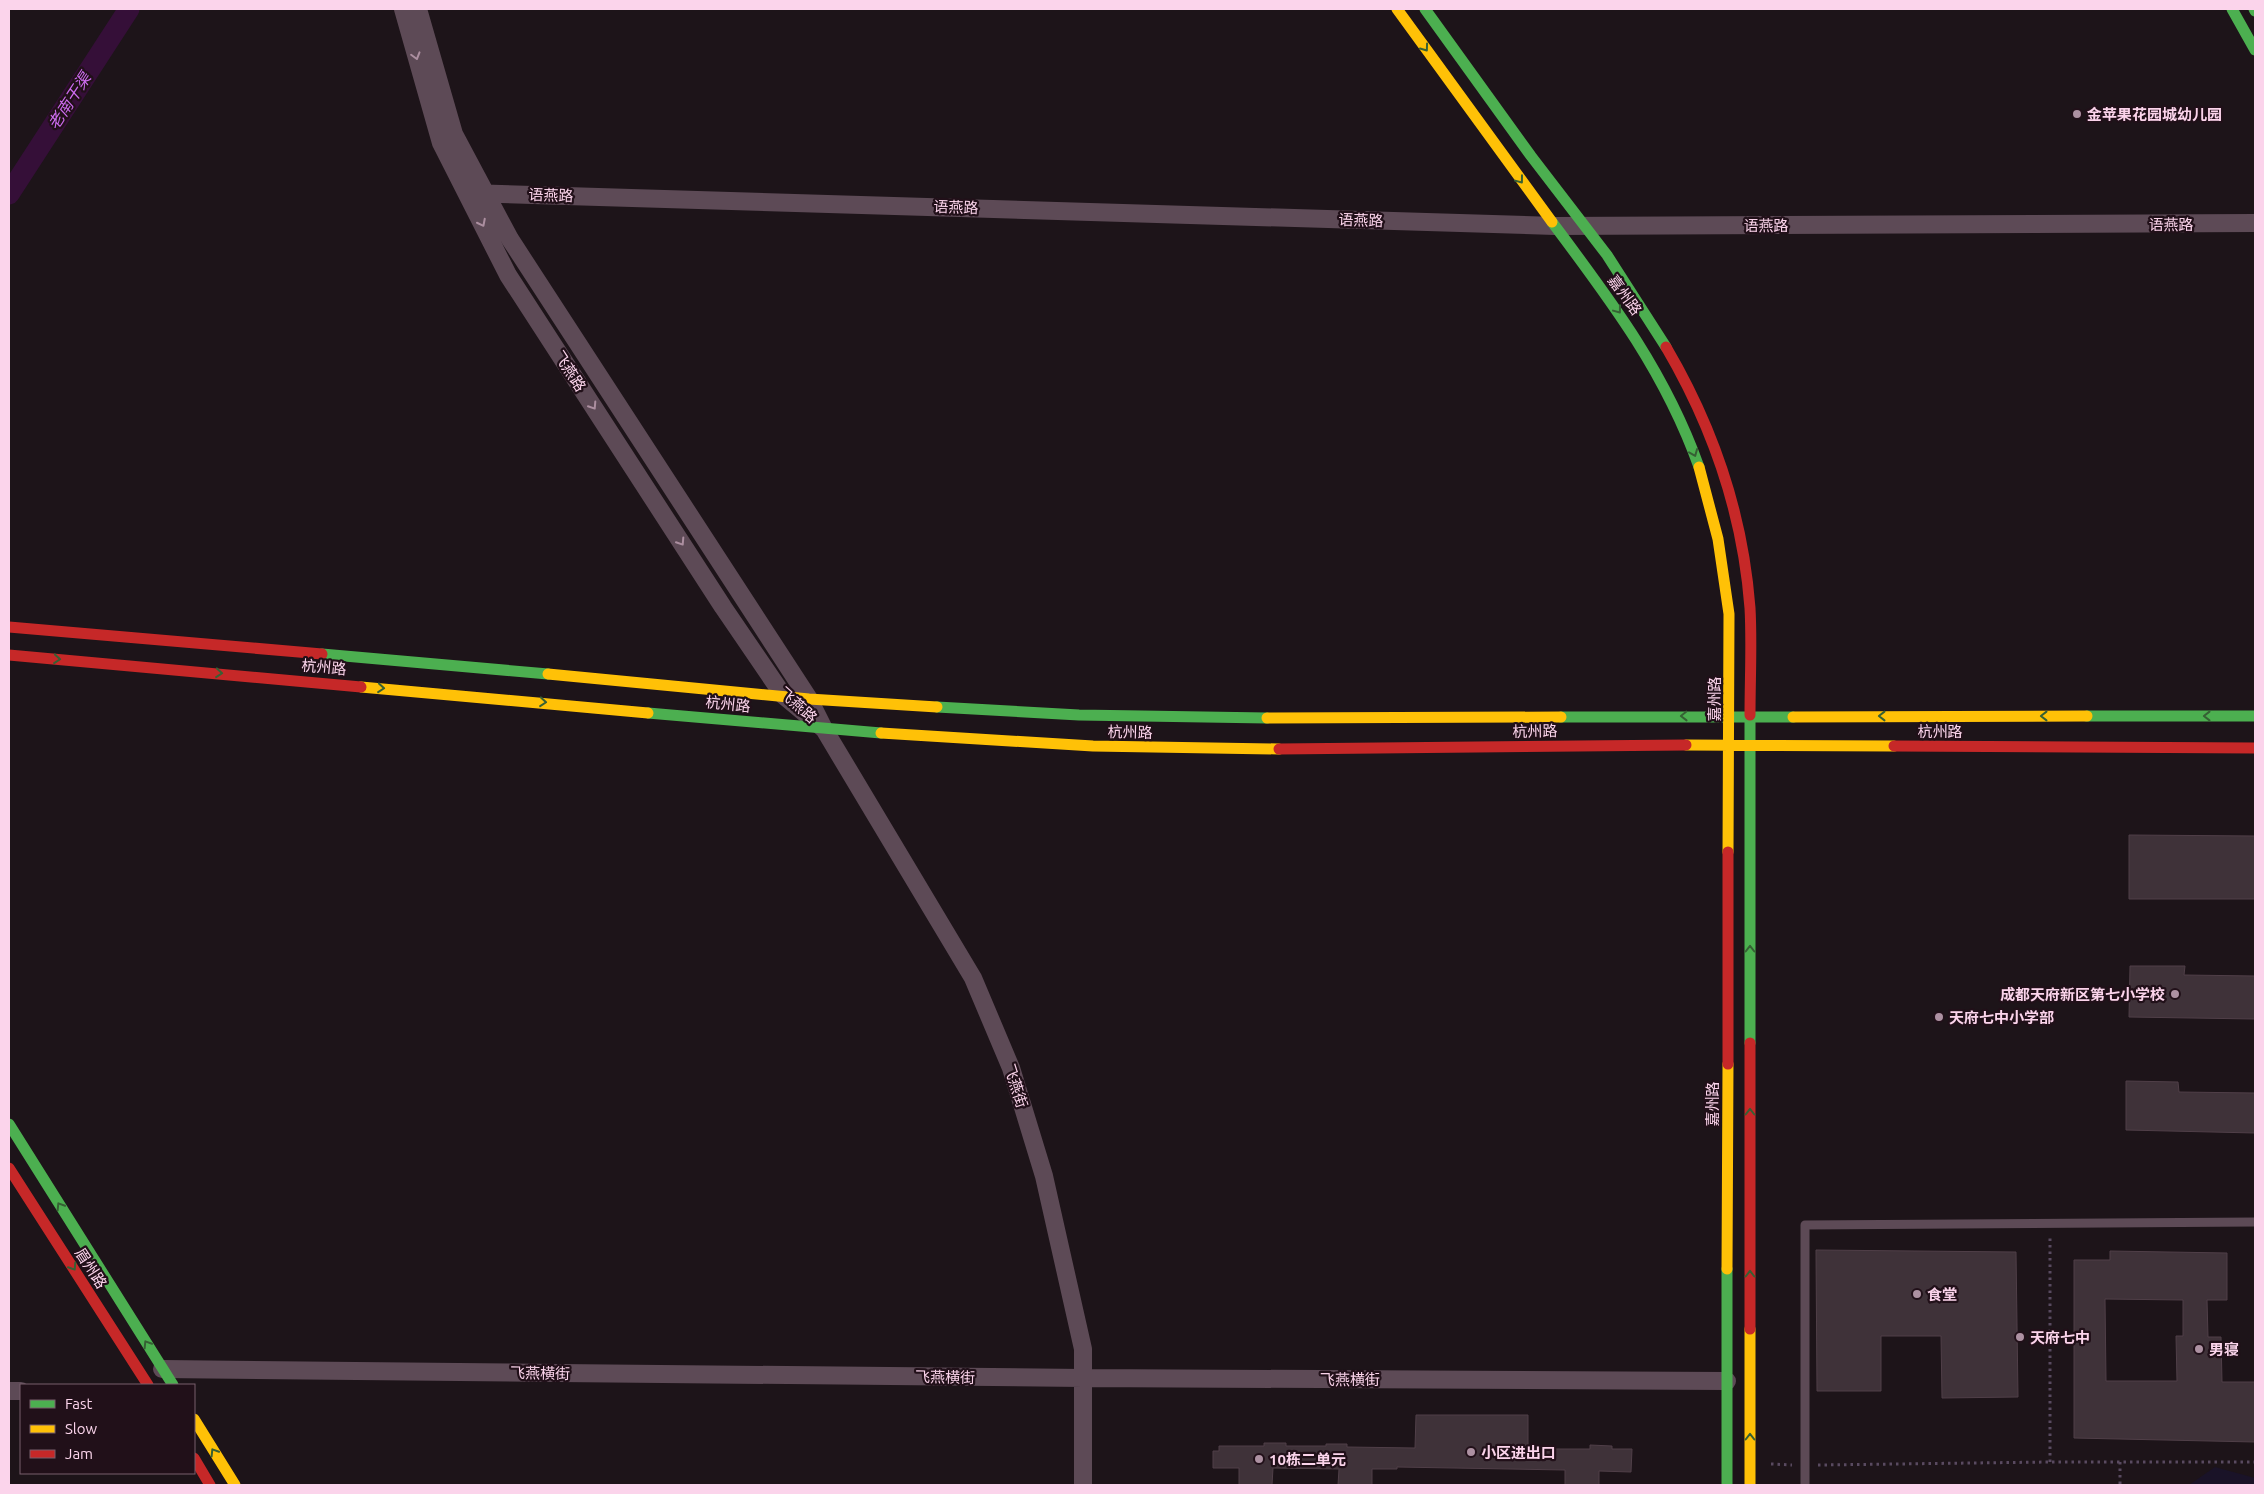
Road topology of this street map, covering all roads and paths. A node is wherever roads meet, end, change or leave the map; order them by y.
1 (403, 9) edge
2 (418, 9) edge
3 (1397, 9) edge
4 (1425, 9) edge
5 (2232, 9) edge
6 (2255, 50) edge
7 (467, 193) junction
8 (486, 193) junction
9 (2255, 223) edge
10 (1586, 225) junction
11 (1554, 226) junction
12 (9, 627) edge
13 (9, 655) edge
14 (782, 695) junction
15 (810, 699) junction
16 (1729, 715) junction
17 (1751, 715) junction
18 (2255, 716) edge
19 (824, 728) junction
20 (1750, 745) junction
21 (1728, 746) junction
22 (2255, 748) edge
23 (9, 1124) edge
24 (9, 1168) edge
25 (2255, 1222) edge
26 (2050, 1223) junction
27 (162, 1369) junction
28 (1083, 1378) junction
29 (1727, 1381) junction
30 (147, 1384) edge
31 (172, 1384) edge
32 (195, 1421) edge
33 (195, 1460) edge
34 (2050, 1462) junction
35 (2120, 1462) junction
36 (2255, 1463) edge
37 (1750, 1464) junction
38 (1804, 1466) junction
39 (210, 1485) edge
40 (235, 1485) edge
41 (1083, 1485) edge
42 (1727, 1485) edge
43 (1750, 1485) edge
44 (1805, 1485) edge
45 (2120, 1485) edge

1 -> 7 street, 飞燕路
2 - 8 street, 飞燕路
3 -> 11 main road, 嘉州路
4 - 10 main road
5 - 6 main road
7 - 8 street, 语燕路
7 -> 14 street, 飞燕路
8 - 11 street, 语燕路
8 - 15 street, 飞燕路
9 - 10 street, 语燕路
10 - 11 street, 语燕路
10 - 17 main road
11 -> 16 main road, 嘉州路
12 - 14 main road, 杭州路
13 -> 19 main road, 杭州路
14 - 15 main road, 杭州路
14 - 19 street, 飞燕路
16 -> 15 main road, 杭州路
15 - 19 street, 飞燕路
16 - 17 main road, 杭州路
16 - 21 main road, 嘉州路
18 -> 17 main road, 杭州路
17 - 20 main road
19 - 21 main road, 杭州路
19 - 28 street, 飞燕街
20 - 21 main road, 杭州路
20 - 22 main road, 杭州路
37 -> 20 main road
21 - 29 main road, 嘉州路
27 -> 23 main road
24 -> 30 main road, 眉州路
25 - 26 lane
26 - 34 path
26 - 38 lane
27 - 28 street, 飞燕横街
27 - 31 main road
28 - 29 street, 飞燕横街
28 - 41 street, 飞燕街
29 - 42 main road, 嘉州路
40 -> 32 main road
33 - 39 main road
34 - 35 path
34 - 38 path
35 - 36 path
35 - 45 path
37 - 38 path
37 - 43 main road
38 - 44 lane

